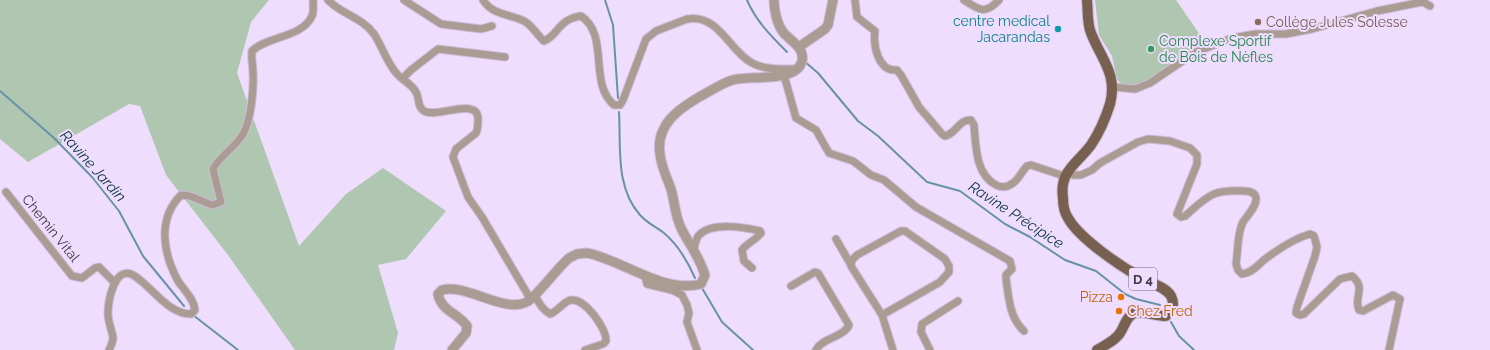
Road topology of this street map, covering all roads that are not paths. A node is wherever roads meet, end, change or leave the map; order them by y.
1 (313, 0) edge
2 (328, 0) edge
3 (404, 0) edge
4 (483, 0) edge
5 (774, 0) edge
6 (828, 0) edge
7 (833, 0) edge
8 (855, 0) edge
9 (964, 0) edge
10 (999, 0) edge
11 (1087, 0) edge
12 (1430, 6) dead end
13 (492, 26) dead end
14 (796, 44) junction
15 (505, 57) dead end
16 (798, 69) junction
17 (784, 75) junction
18 (403, 78) junction
19 (1113, 87) junction
20 (1066, 174) junction
21 (6, 192) dead end
22 (836, 239) dead end
23 (694, 250) junction
24 (851, 266) junction
25 (752, 268) dead end
26 (645, 276) junction
27 (114, 284) junction
28 (792, 286) dead end
29 (533, 297) junction
30 (958, 302) dead end
31 (882, 315) junction
32 (1024, 331) dead end
33 (109, 350) edge
34 (452, 350) edge
35 (585, 350) edge
36 (697, 350) edge
37 (816, 350) edge
38 (893, 350) edge
39 (930, 350) edge
40 (1097, 350) edge
41 (1389, 350) edge

1 - 27 street
2 - 18 street
3 - 13 street
4 - 16 street
5 - 14 street
6 - 14 street
7 - 14 street
8 - 20 street
9 - 10 street
11 - 19 main road
12 - 19 street
14 - 16 street
15 - 18 street
16 - 17 street
17 - 23 street
17 - 32 street
18 - 29 street
19 - 20 main road
20 - 40 main road, D 4
20 - 41 street
21 - 27 street, Chemin Vital
22 - 24 street
23 - 25 street
23 - 26 street
24 - 31 street
24 - 31 street
26 - 29 street
26 - 36 street
27 - 33 street
28 - 37 street
29 - 34 street
29 - 35 street
30 - 39 street
31 - 38 street

